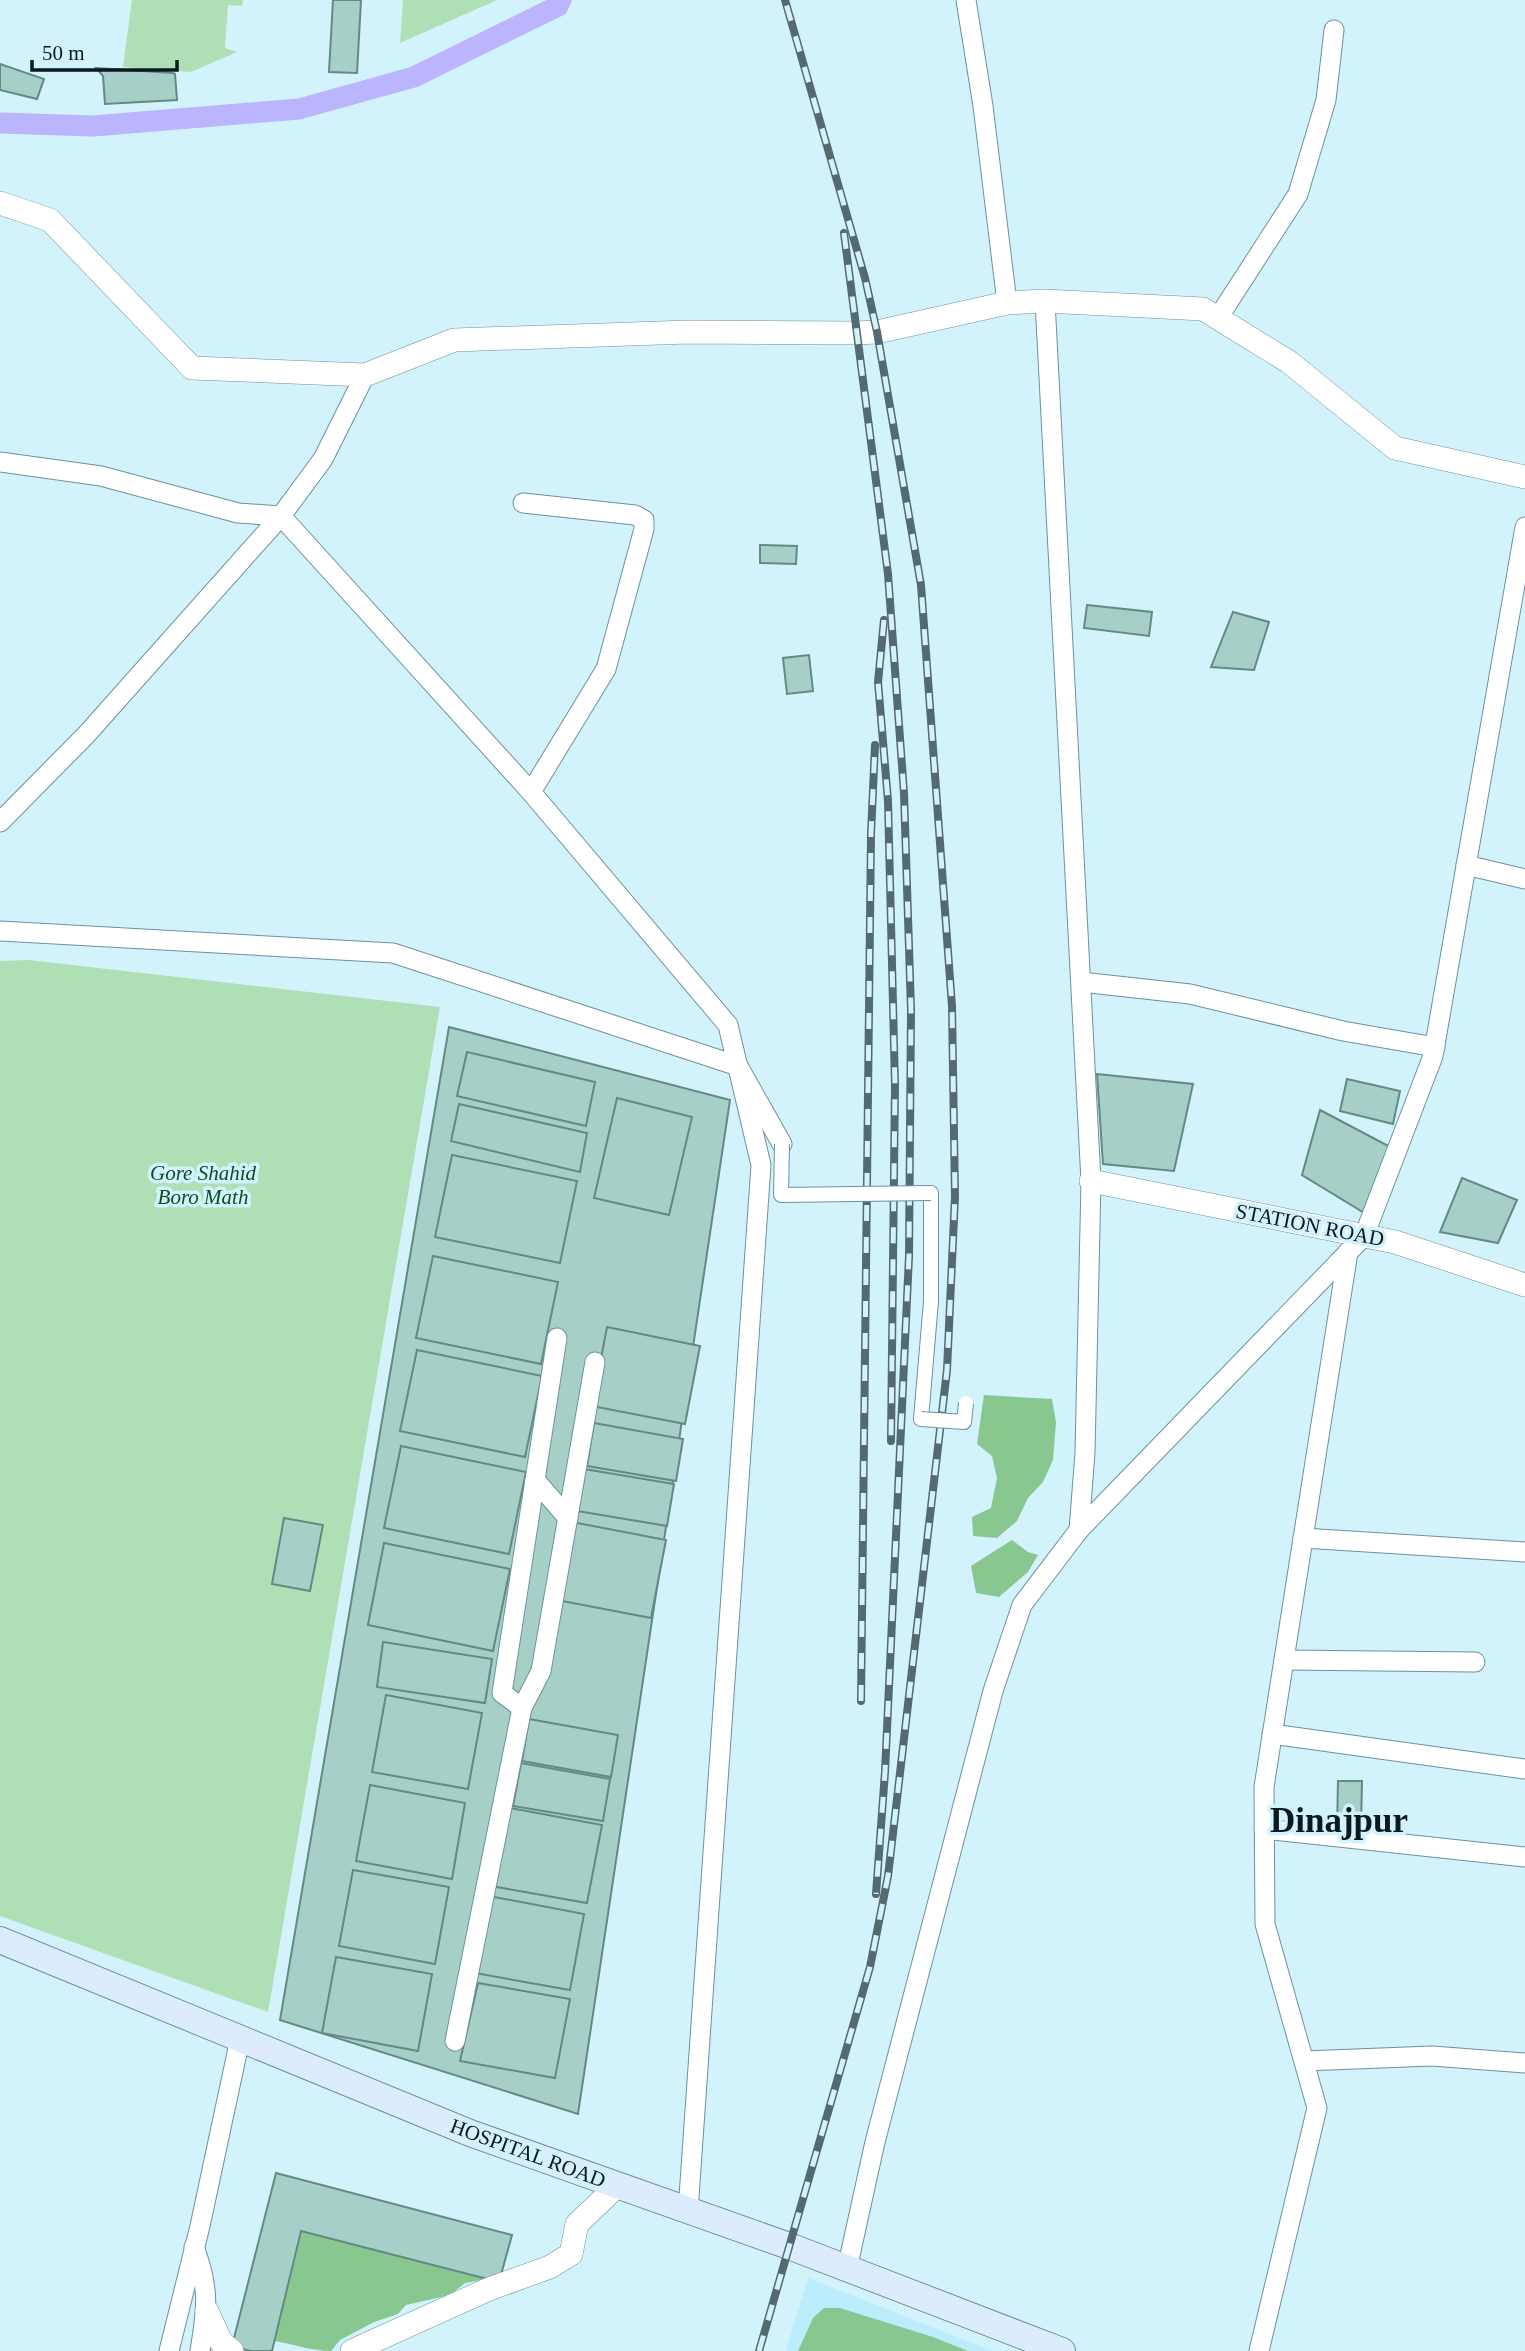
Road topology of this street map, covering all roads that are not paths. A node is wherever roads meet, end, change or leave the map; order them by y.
1 (966, 0) edge
2 (1334, 30) dead end
3 (0, 202) edge
4 (1045, 300) junction
5 (1007, 303) junction
6 (1218, 318) junction
7 (365, 374) junction
8 (0, 462) edge
9 (1525, 477) edge
10 (523, 503) dead end
11 (281, 516) junction
12 (1525, 527) edge
13 (531, 792) junction
14 (0, 822) edge
15 (1466, 865) junction
16 (1525, 879) edge
17 (0, 931) edge
18 (1081, 982) junction
19 (1434, 1047) junction
20 (738, 1066) junction
21 (782, 1144) joint
22 (1091, 1181) junction
23 (1364, 1236) junction
24 (1348, 1252) junction
25 (1525, 1285) edge
26 (557, 1338) dead end
27 (594, 1362) dead end
28 (966, 1403) dead end
29 (535, 1480) junction
30 (568, 1518) junction
31 (1079, 1530) junction
32 (1303, 1538) junction
33 (1525, 1552) edge
34 (1284, 1660) junction
35 (1475, 1662) dead end
36 (522, 1708) junction
37 (1272, 1734) junction
38 (1525, 1769) edge
39 (1264, 1829) junction
40 (1525, 1857) edge
41 (0, 1940) edge
42 (240, 2039) junction
43 (455, 2040) dead end
44 (1304, 2061) junction
45 (1525, 2063) edge
46 (617, 2186) junction
47 (688, 2211) junction
48 (194, 2247) junction
49 (846, 2269) junction
50 (207, 2311) junction
51 (169, 2351) edge
52 (200, 2351) edge
53 (232, 2351) edge
54 (352, 2351) edge
55 (1062, 2351) edge
56 (1259, 2351) edge

1 - 5 street
2 - 6 street
3 - 7 street
4 - 5 street
4 - 6 street
4 - 18 street
5 - 7 street
6 - 9 street
7 - 11 street
8 - 11 street
10 - 13 street
11 - 13 street
11 - 14 street
12 - 15 street
13 - 20 street
15 - 16 street
15 - 19 street
17 - 20 street
18 - 19 street
18 - 22 street
19 - 23 street
20 - 21 street
20 - 47 street
21 - 28 street, bridge
22 - 23 street, STATION ROAD
22 - 31 street
23 - 24 street
23 - 25 street, STATION ROAD
24 - 31 street
24 - 32 street
26 - 29 street
27 - 30 street
29 - 30 street
29 - 36 street
30 - 36 street
31 - 49 street
32 - 33 street
32 - 34 street
34 - 35 street
34 - 37 street
36 - 43 street
37 - 38 street
37 - 39 street
39 - 40 street
39 - 44 street
41 - 42 main road, HOSPITAL ROAD
42 - 46 main road, HOSPITAL ROAD
42 - 48 street
44 - 45 street
44 - 56 street
46 - 47 main road, HOSPITAL ROAD
46 - 54 street
47 - 49 main road, HOSPITAL ROAD
48 - 50 street
48 - 51 street
49 - 55 main road, HOSPITAL ROAD
50 - 52 street
50 - 53 street

